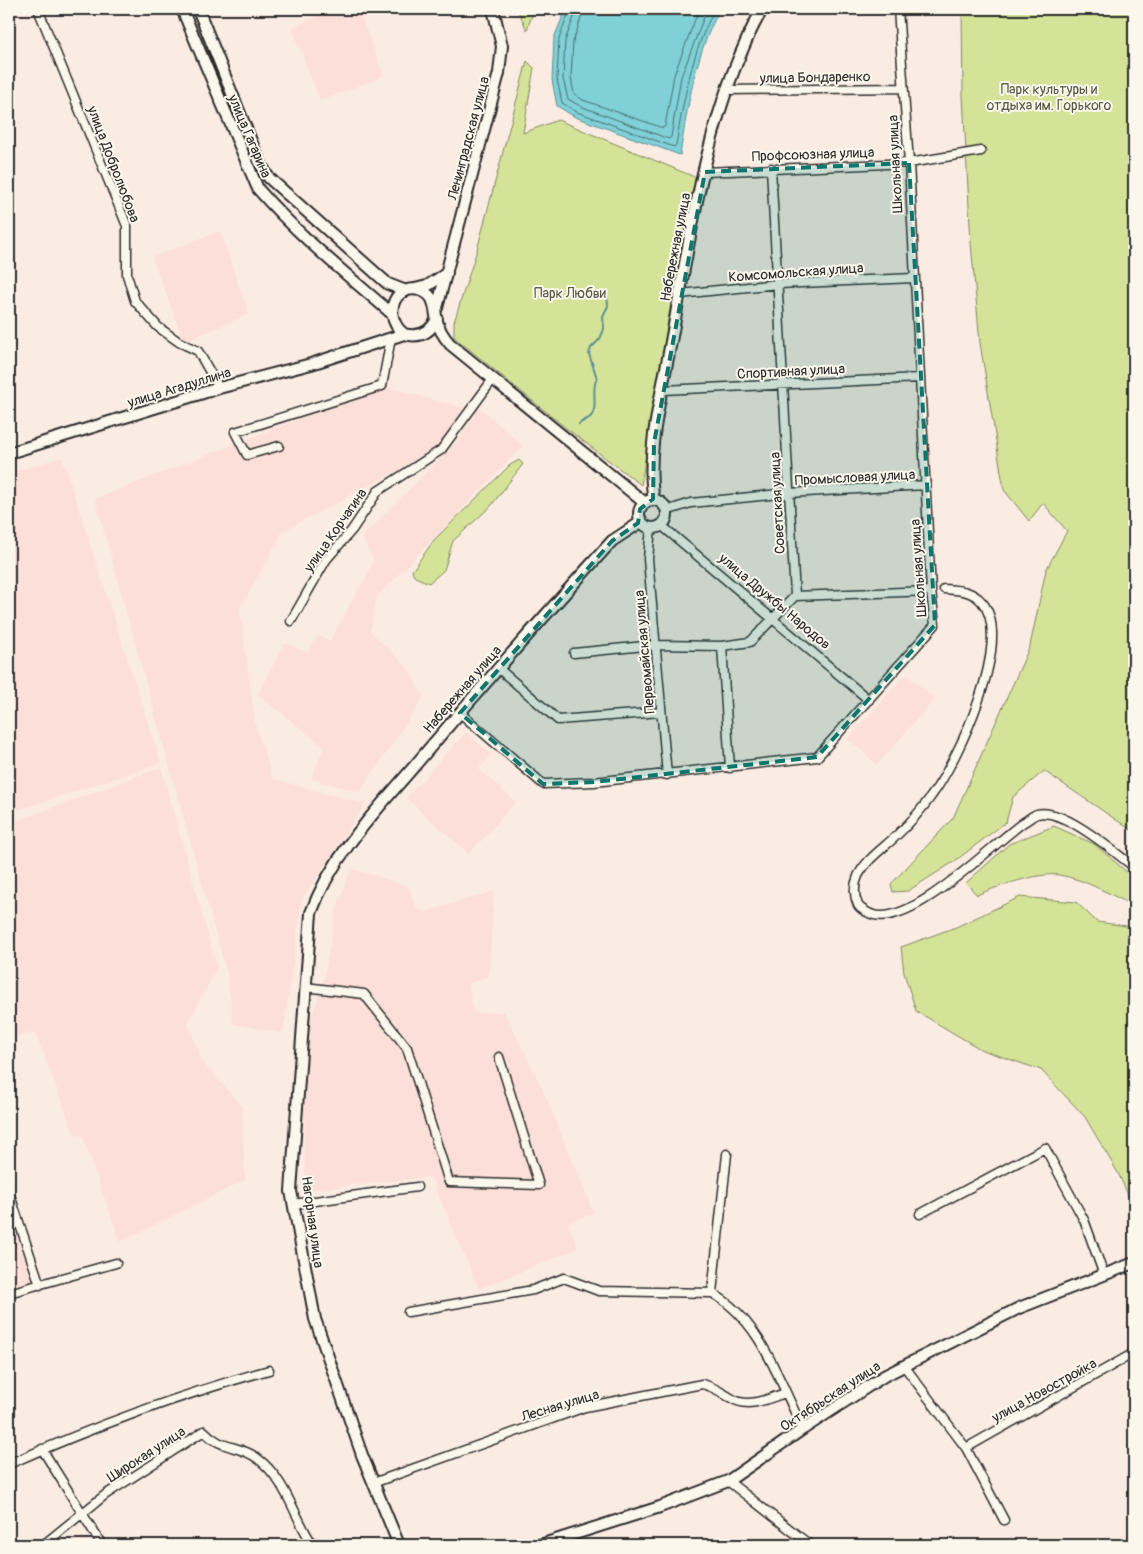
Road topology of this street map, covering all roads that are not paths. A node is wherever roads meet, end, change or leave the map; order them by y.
1 (38, 9) edge
2 (182, 9) edge
3 (198, 9) edge
4 (493, 9) edge
5 (763, 9) edge
6 (898, 9) edge
7 (903, 88) junction
8 (727, 90) junction
9 (981, 151) dead end
10 (909, 163) junction
11 (771, 168) junction
12 (705, 172) junction
13 (447, 274) junction
14 (914, 278) junction
15 (778, 284) junction
16 (410, 290) junction
17 (680, 294) junction
18 (437, 308) junction
19 (392, 317) junction
20 (436, 319) junction
21 (404, 334) junction
22 (421, 335) junction
23 (391, 338) junction
24 (450, 344) junction
25 (358, 350) junction
26 (920, 378) junction
27 (493, 379) junction
28 (783, 384) junction
29 (219, 388) junction
30 (663, 390) junction
31 (279, 446) dead end
32 (9, 453) edge
33 (926, 485) junction
34 (789, 493) junction
35 (649, 501) junction
36 (666, 511) junction
37 (641, 522) junction
38 (661, 525) junction
39 (650, 528) junction
40 (944, 589) dead end
41 (931, 591) junction
42 (795, 596) junction
43 (774, 618) junction
44 (291, 621) dead end
45 (655, 645) junction
46 (722, 646) junction
47 (574, 653) dead end
48 (498, 668) junction
49 (869, 700) junction
50 (661, 712) junction
51 (460, 713) junction
52 (730, 768) junction
53 (667, 775) junction
54 (1134, 867) edge
55 (320, 889) joint
56 (305, 987) junction
57 (499, 1057) dead end
58 (727, 1154) dead end
59 (417, 1187) dead end
60 (9, 1192) edge
61 (293, 1204) junction
62 (920, 1214) dead end
63 (116, 1263) dead end
64 (1134, 1263) edge
65 (1104, 1275) junction
66 (40, 1285) junction
67 (9, 1293) edge
68 (712, 1293) junction
69 (408, 1312) dead end
70 (1134, 1354) edge
71 (905, 1367) junction
72 (269, 1370) dead end
73 (785, 1393) junction
74 (803, 1428) junction
75 (966, 1448) junction
76 (42, 1450) junction
77 (9, 1464) edge
78 (728, 1481) junction
79 (372, 1483) junction
80 (82, 1514) junction
81 (1004, 1520) dead end
82 (546, 1544) edge
83 (43, 1545) edge
84 (102, 1545) edge
85 (313, 1545) edge
86 (399, 1545) edge
87 (810, 1545) edge

1 - 29 street, улица Добролюбова
2 - 19 main road, улица Гагарина
3 - 16 main road, улица Гагарина
4 - 13 main road, Ленинградская улица
5 - 8 main road, Набережная улица
6 - 7 street, Школьная улица
7 - 8 street, улица Бондаренко
7 - 10 street, Школьная улица
8 - 12 main road, Набережная улица
9 - 10 street, Профсоюзная улица
10 - 11 street, Профсоюзная улица
10 - 14 street, Школьная улица
11 - 12 street, Профсоюзная улица
11 - 15 street, Советская улица
12 - 17 main road, Набережная улица
13 - 16 main road
13 - 18 main road, Ленинградская улица
14 - 15 street, Комсомольская улица
14 - 26 street, Школьная улица
15 - 17 street, Комсомольская улица
15 - 28 street, Советская улица
16 - 18 main road
16 - 19 main road
17 - 30 main road, Набережная улица
18 - 20 main road
19 - 21 main road
19 - 25 main road
20 - 22 main road
20 - 24 main road
21 - 22 main road
21 - 23 main road
22 - 24 main road
23 - 25 main road
23 - 31 street
24 - 27 main road
25 - 29 main road, улица Агадуллина
26 - 28 street, Спортивная улица
26 - 33 street, Школьная улица
27 - 35 main road
27 - 44 street, улица Корчагина
28 - 30 street, Спортивная улица
28 - 34 street, Советская улица
29 - 32 main road, улица Агадуллина
30 - 35 main road, Набережная улица
33 - 34 street, Промысловая улица
33 - 41 street, Школьная улица
34 - 36 street, Промысловая улица
34 - 42 street, Советская улица
35 - 36 main road
35 - 37 main road
36 - 38 main road
37 - 39 main road
37 - 48 main road, Набережная улица
38 - 39 main road
38 - 43 street, улица Дружбы Народов
39 - 45 street, Первомайская улица
40 - 54 street
41 - 42 street
41 - 49 street, Школьная улица
42 - 43 street
43 - 46 street
43 - 49 street, улица Дружбы Народов
45 - 46 street
45 - 47 street
45 - 50 street, Первомайская улица
46 - 52 street
48 - 50 street
48 - 51 main road, Набережная улица
49 - 52 street, Школьная улица
50 - 53 street, Первомайская улица
51 - 53 street, Школьная улица
51 - 55 main road, Набережная улица
52 - 53 street, Школьная улица
55 - 56 main road, Нагорная улица
56 - 57 street
56 - 61 main road, Нагорная улица
58 - 68 street
59 - 61 street
60 - 66 street
61 - 79 main road, Нагорная улица
62 - 65 street
63 - 66 street
64 - 65 main road, Октябрьская улица
65 - 71 main road, Октябрьская улица
66 - 67 street
68 - 69 street
68 - 73 street
70 - 75 street, улица Новостройка
71 - 74 main road, Октябрьская улица
71 - 75 street
72 - 76 street
73 - 74 street
73 - 79 street, Лесная улица
74 - 78 main road, Октябрьская улица
75 - 81 street
76 - 77 street
76 - 80 street
78 - 82 main road, Октябрьская улица
78 - 87 street
79 - 86 main road, Нагорная улица
80 - 83 street, Широкая улица
80 - 84 street
80 - 85 street, Широкая улица

